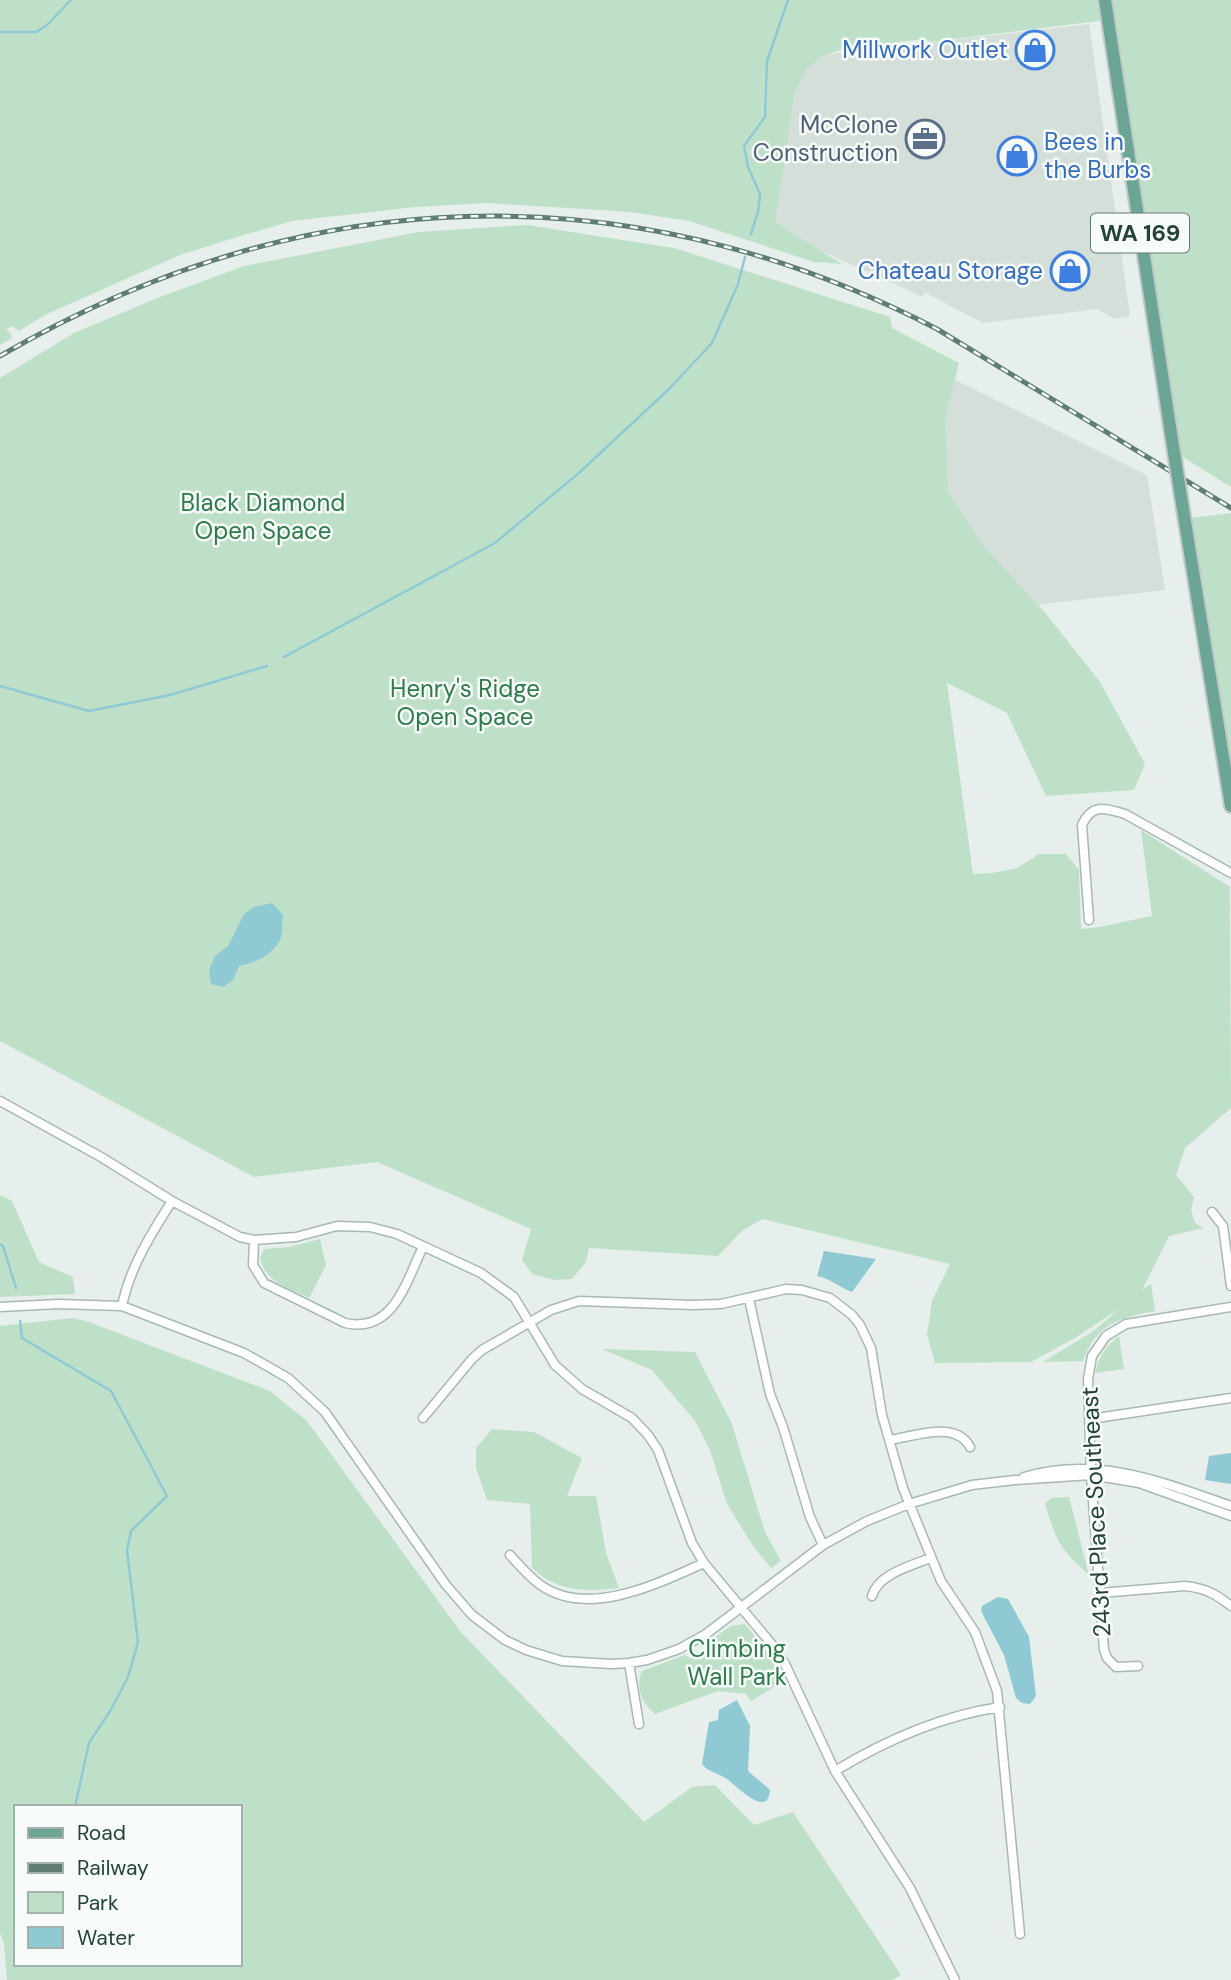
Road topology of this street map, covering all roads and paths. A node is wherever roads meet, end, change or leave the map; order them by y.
1 (1105, 0) edge
2 (1231, 806) edge
3 (1231, 873) edge
4 (1089, 920) dead end
5 (0, 1101) edge
6 (172, 1201) junction
7 (1212, 1212) dead end
8 (254, 1240) junction
9 (423, 1247) junction
10 (1231, 1286) edge
11 (749, 1299) junction
12 (122, 1306) junction
13 (0, 1307) edge
14 (1231, 1307) edge
15 (530, 1321) junction
16 (1231, 1398) edge
17 (424, 1418) dead end
18 (1090, 1419) junction
19 (890, 1440) junction
20 (970, 1447) dead end
21 (1091, 1471) junction
22 (909, 1504) junction
23 (1231, 1506) edge
24 (1231, 1516) edge
25 (823, 1545) junction
26 (510, 1555) dead end
27 (930, 1558) junction
28 (704, 1563) junction
29 (1100, 1592) junction
30 (872, 1596) dead end
31 (740, 1606) junction
32 (1231, 1606) edge
33 (629, 1663) junction
34 (1138, 1666) dead end
35 (1000, 1707) junction
36 (639, 1724) dead end
37 (835, 1771) junction
38 (1020, 1934) dead end
39 (955, 1980) edge

1 - 2 main road, WA 169, bridge
3 - 4 street
5 - 6 street
6 - 8 street
6 - 12 street
7 - 10 street
8 - 9 street
8 - 9 street
9 - 15 street
11 - 15 street
11 - 19 street
11 - 25 street
12 - 13 street
12 - 33 street
14 - 18 street, 243rd Place Southeast
15 - 17 street
15 - 28 street
16 - 18 street
18 - 21 street, 243rd Place Southeast
19 - 20 street
19 - 22 street
21 - 22 street
21 - 23 street
21 - 24 street
21 - 29 street, 243rd Place Southeast
22 - 25 street
22 - 27 street
25 - 31 street
26 - 28 street
27 - 30 street
27 - 35 street
28 - 31 street
29 - 32 street
29 - 34 street, 243rd Place Southeast
31 - 33 street
31 - 37 street
33 - 36 street
35 - 37 street
35 - 38 street
37 - 39 street

